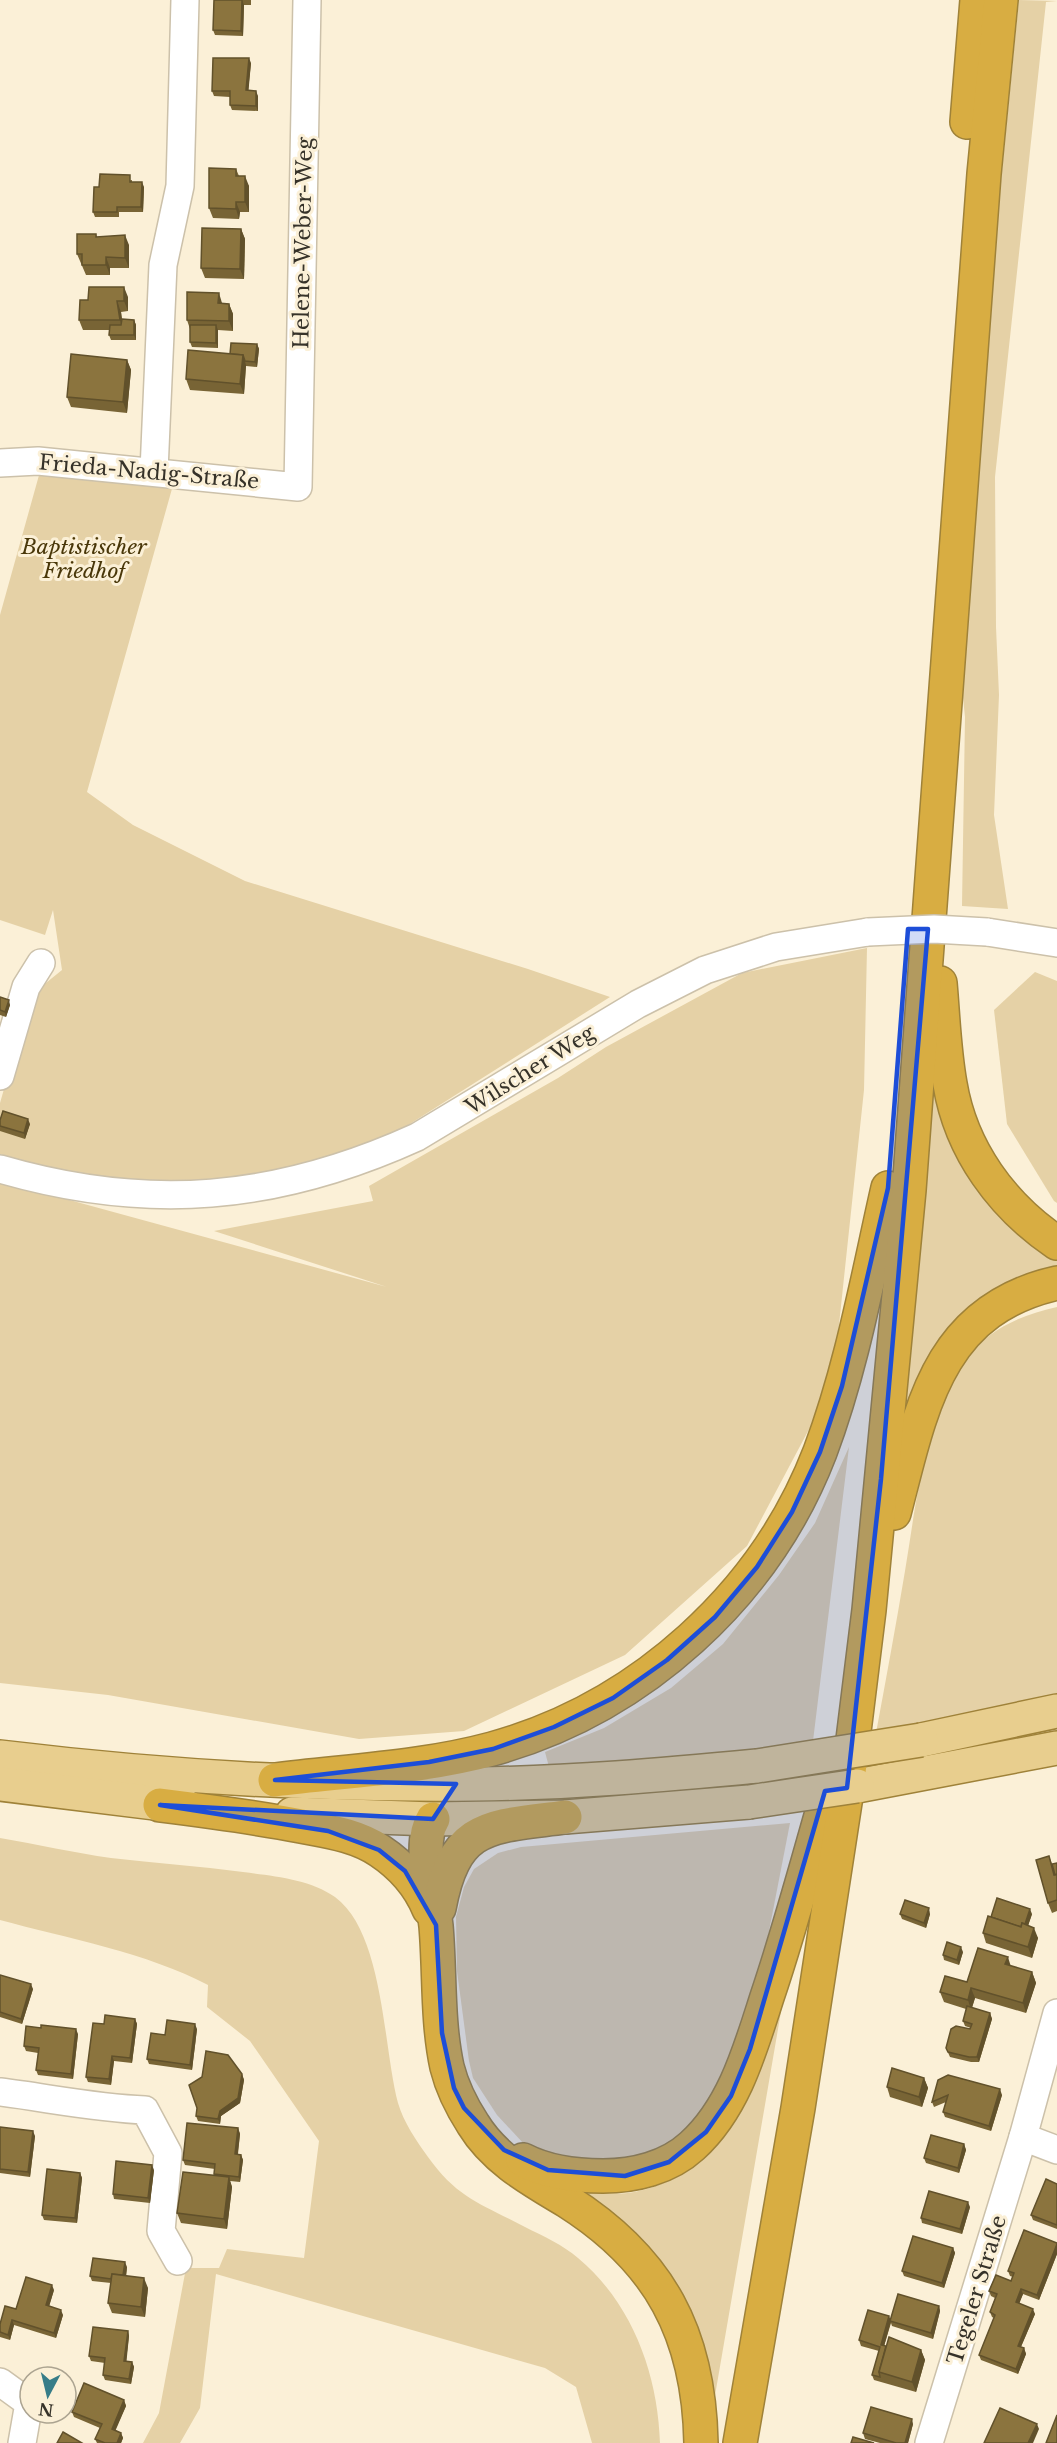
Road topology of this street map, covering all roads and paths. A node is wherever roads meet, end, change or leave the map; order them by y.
1 (185, 0) edge
2 (307, 0) edge
3 (977, 0) edge
4 (1001, 0) edge
5 (0, 463) edge
6 (154, 471) junction
7 (298, 487) joint
8 (932, 876) junction
9 (1057, 943) edge
10 (41, 963) dead end
11 (0, 1076) edge
12 (0, 1169) edge
13 (888, 1188) junction
14 (1057, 1243) edge
15 (1057, 1283) edge
16 (868, 1610) junction
17 (1057, 1711) edge
18 (1057, 1748) edge
19 (0, 1757) edge
20 (275, 1780) junction
21 (0, 1784) edge
22 (477, 1784) junction
23 (160, 1805) junction
24 (823, 1809) junction
25 (565, 1817) junction
26 (433, 1819) junction
27 (436, 1925) junction
28 (1057, 2013) edge
29 (0, 2092) edge
30 (464, 2108) junction
31 (1023, 2137) junction
32 (1057, 2150) edge
33 (178, 2261) dead end
34 (0, 2382) edge
35 (22, 2443) edge
36 (701, 2443) edge
37 (719, 2443) edge
38 (740, 2443) edge
39 (929, 2443) edge

1 - 6 street
2 - 7 street, Helene-Weber-Weg
3 - 13 highway
4 - 8 highway
5 - 6 street, Frieda-Nadig-Straße
6 - 7 street, Frieda-Nadig-Straße
8 - 14 highway
8 - 16 highway
9 - 12 street, Wilscher Weg, bridge
10 - 11 street
13 - 20 highway
13 - 24 highway
15 - 16 highway
16 - 38 highway
17 - 22 main road, bridge
18 - 25 main road, bridge
19 - 20 main road
20 - 22 main road
21 - 23 main road
22 - 26 main road
23 - 26 main road
23 - 27 highway
24 - 30 highway
24 - 37 highway
25 - 26 main road
25 - 27 highway
26 - 27 highway
27 - 30 highway
28 - 31 street, Tegeler Straße
29 - 33 street
30 - 36 highway
31 - 32 street
31 - 39 street, Tegeler Straße
34 - 35 street

